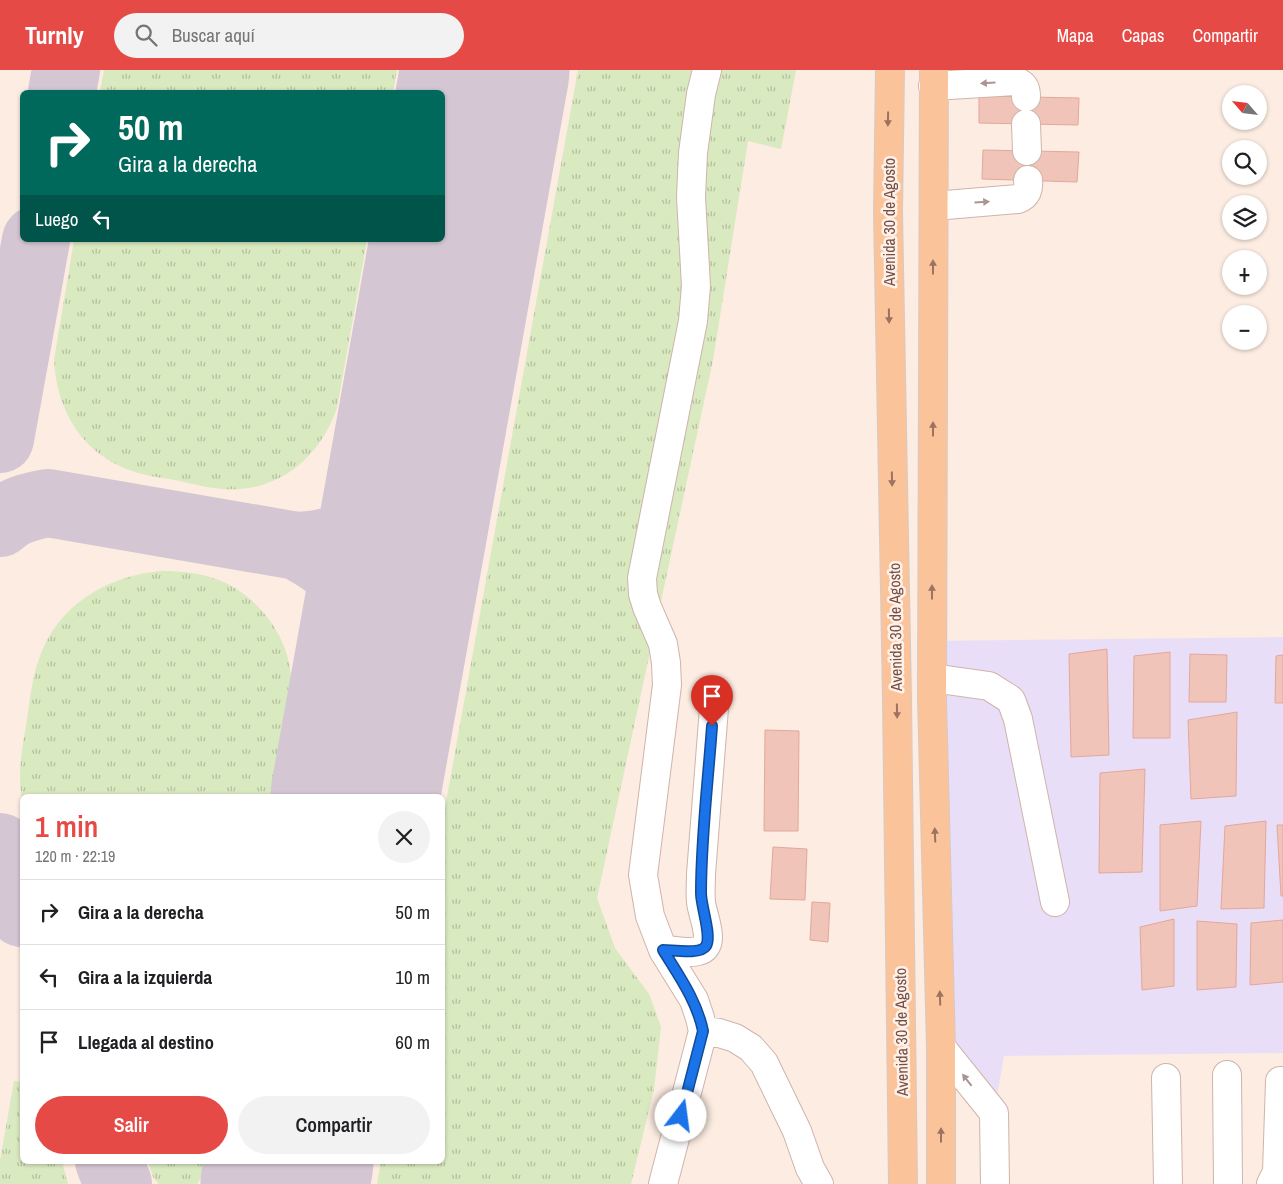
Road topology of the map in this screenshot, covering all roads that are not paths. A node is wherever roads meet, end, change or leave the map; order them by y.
1 (707, 70) edge
2 (890, 70) edge
3 (933, 78) edge
4 (1026, 97) dead end
5 (1026, 124) dead end
6 (1027, 151) dead end
7 (1028, 180) dead end
8 (934, 206) junction
9 (932, 678) junction
10 (714, 708) dead end
11 (1055, 902) dead end
12 (663, 950) junction
13 (703, 1031) junction
14 (941, 1047) junction
15 (1227, 1075) dead end
16 (1166, 1078) dead end
17 (1280, 1081) dead end
18 (663, 1184) edge
19 (819, 1184) edge
20 (903, 1184) edge
21 (940, 1184) edge
22 (995, 1184) edge
23 (1168, 1184) edge
24 (1228, 1184) edge
25 (1271, 1184) edge

1 - 12 street
2 -> 20 main road, Avenida 30 de Agosto
4 -> 3 street
3 - 8 main road
5 - 6 street
8 -> 7 street
9 -> 8 main road
9 - 11 street
14 -> 9 main road
10 - 12 street
12 - 13 street
13 - 18 street
13 - 19 street
21 -> 14 main road
22 -> 14 street
15 - 24 street
16 - 23 street
17 - 25 street

